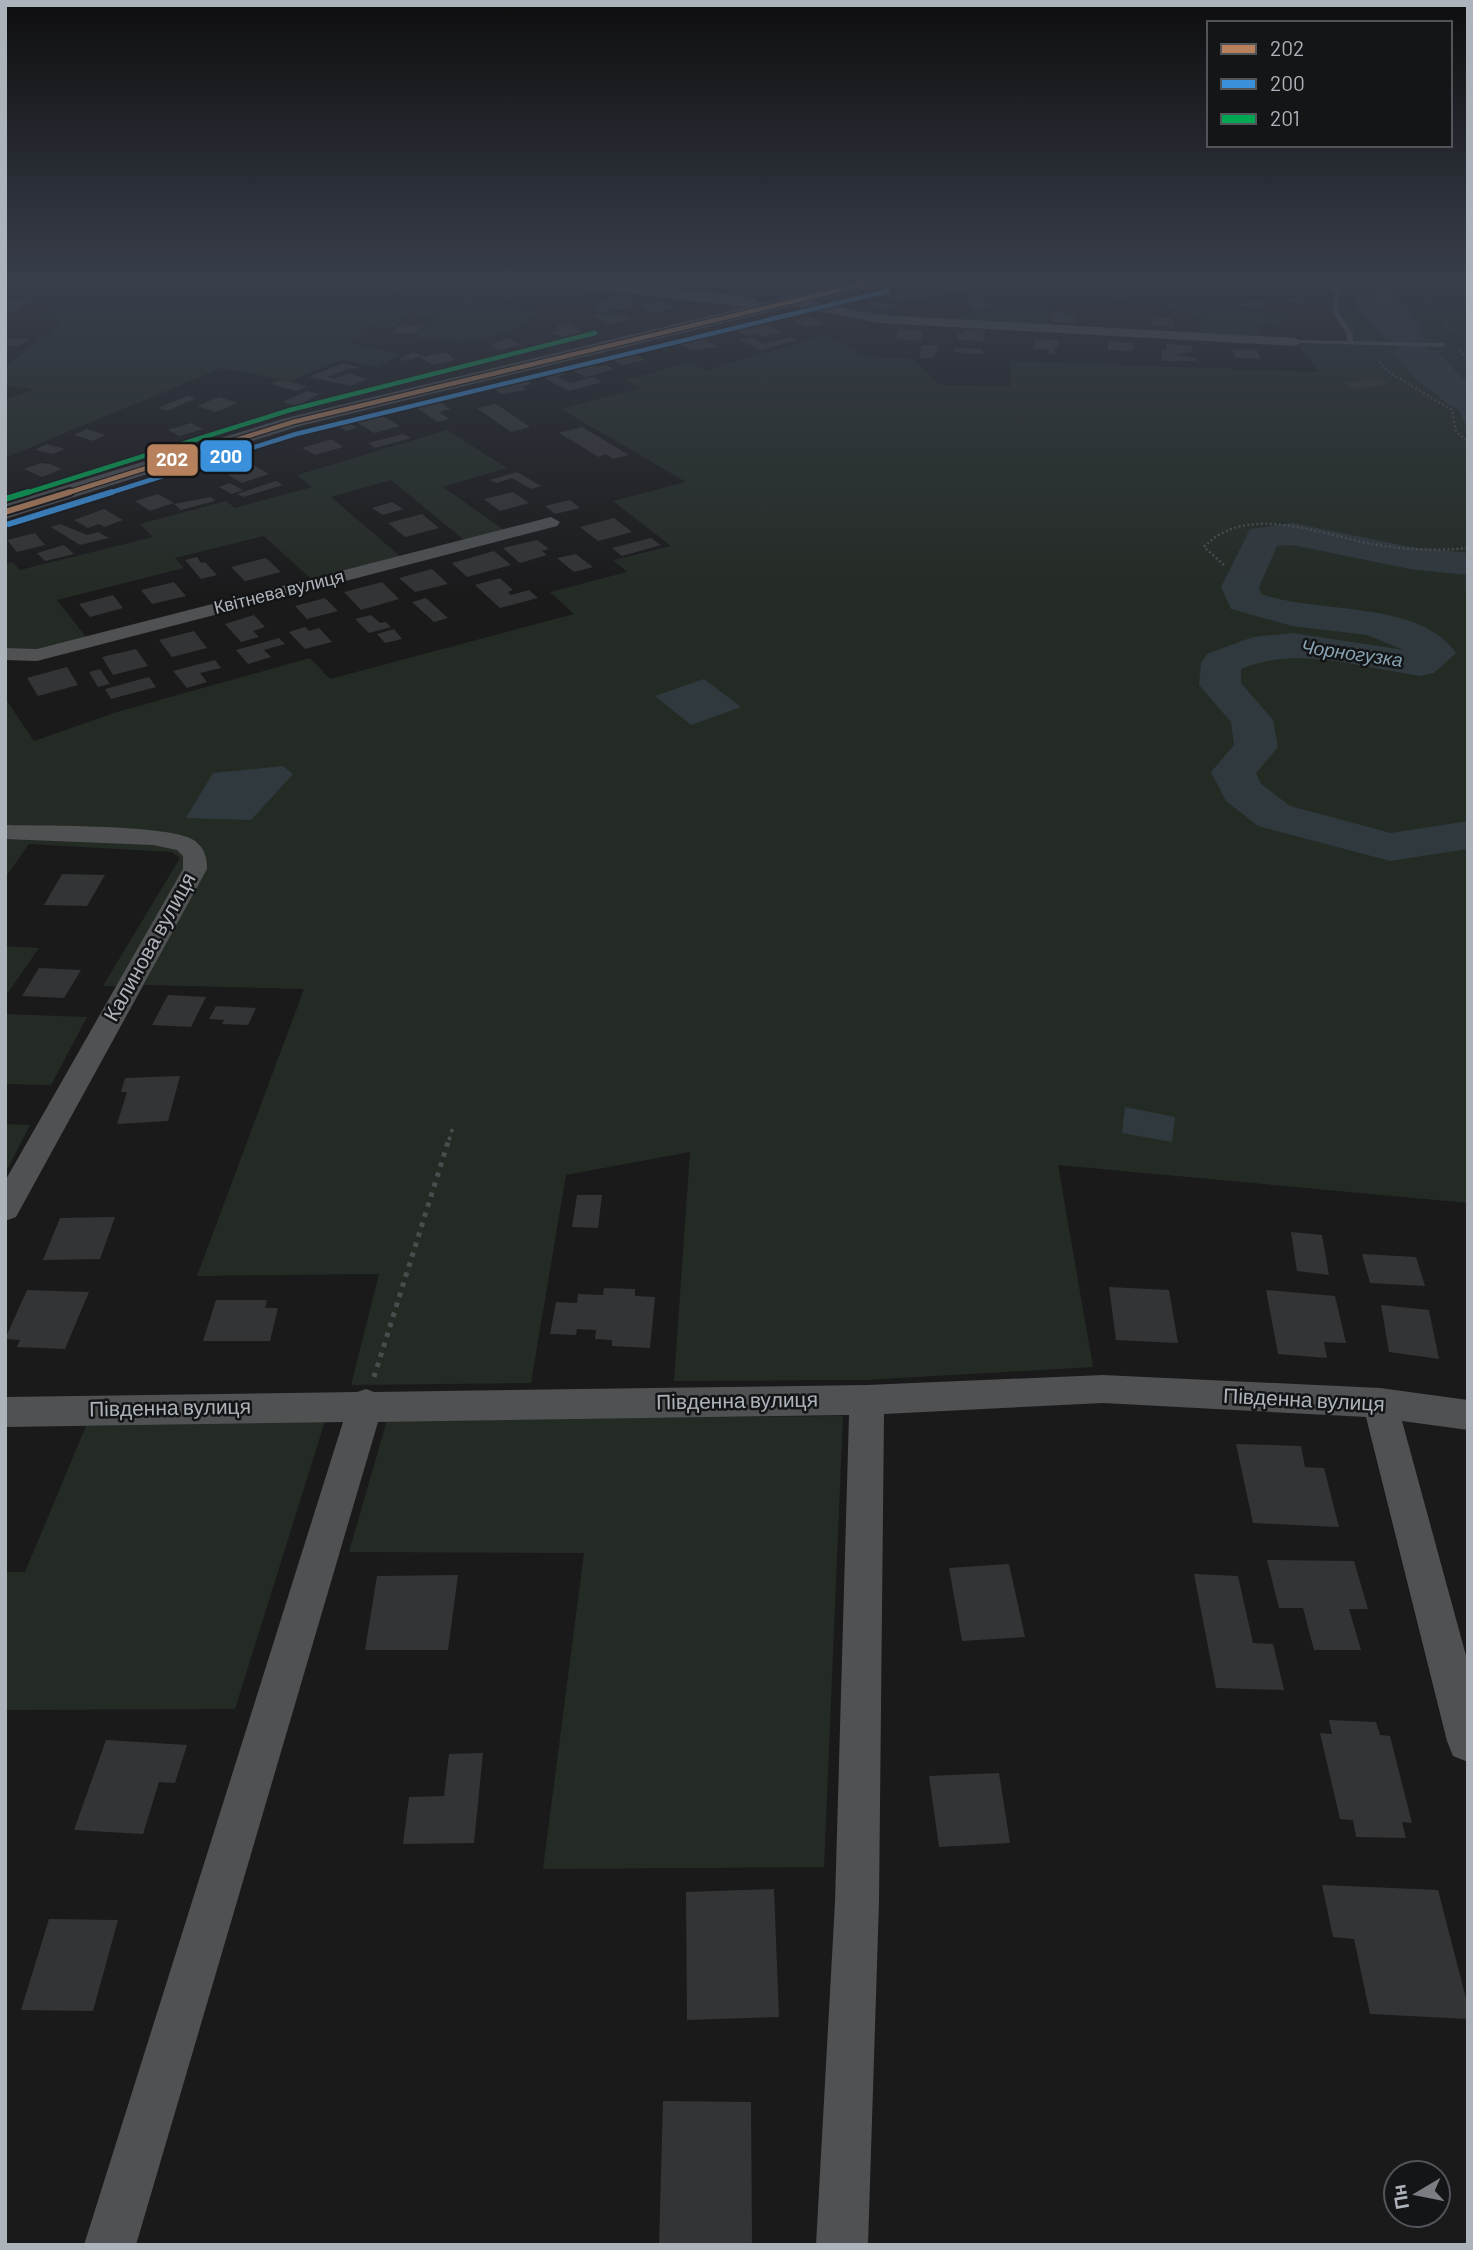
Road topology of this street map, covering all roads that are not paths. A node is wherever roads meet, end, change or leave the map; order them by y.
1 (446, 384) edge
2 (5, 512) edge
3 (551, 522) dead end
4 (5, 654) edge
5 (5, 832) edge
6 (5, 1209) edge
7 (867, 1400) junction
8 (1380, 1403) junction
9 (366, 1404) junction
10 (5, 1412) edge
11 (1468, 1415) edge
12 (1468, 1741) edge
13 (110, 2245) edge
14 (842, 2245) edge

1 - 2 main road
3 - 4 street, Квітнева вулиця
5 - 6 street, Калинова вулиця
7 - 8 street, Південна вулиця
7 - 9 street, Південна вулиця
7 - 14 street
8 - 11 street, Південна вулиця
8 - 12 street
9 - 10 street, Південна вулиця
9 - 13 street

